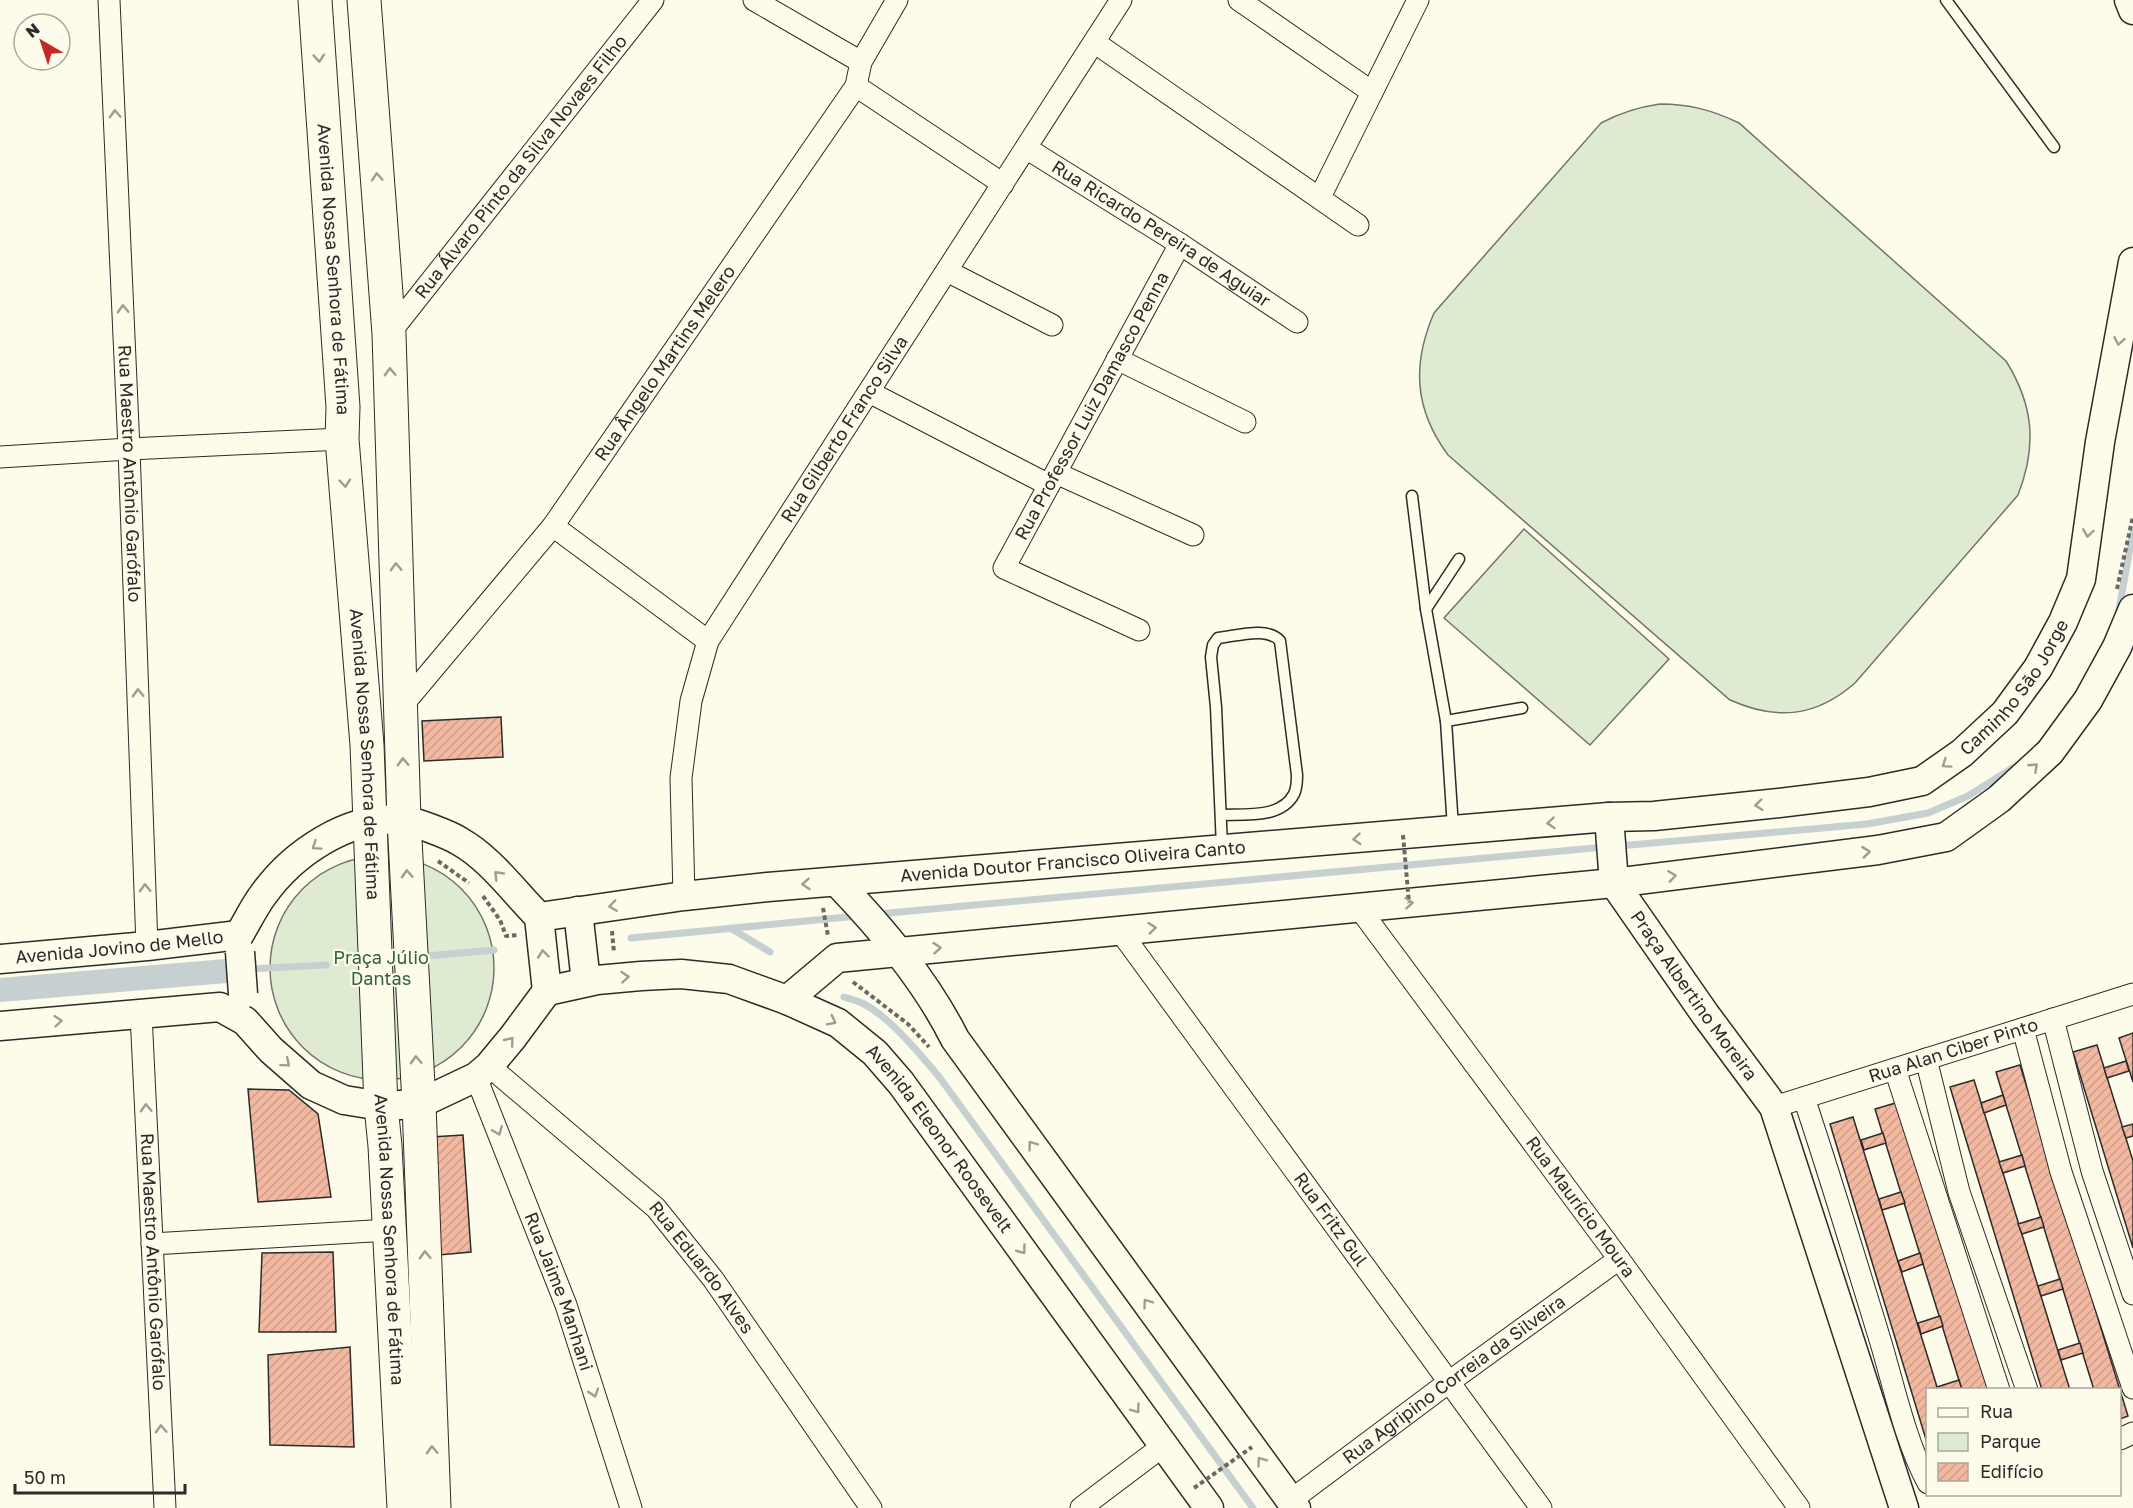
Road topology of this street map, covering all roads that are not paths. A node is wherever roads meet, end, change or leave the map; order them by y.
1 (109, 0) edge
2 (315, 0) edge
3 (364, 0) edge
4 (652, 0) edge
5 (754, 0) edge
6 (897, 0) edge
7 (1121, 0) edge
8 (1239, 0) edge
9 (1418, 0) edge
10 (1946, 0) edge
11 (2129, 0) edge
12 (2133, 10) edge
13 (1094, 42) junction
14 (861, 62) junction
15 (856, 86) junction
16 (1372, 92) junction
17 (2054, 147) dead end
18 (1026, 148) junction
19 (1003, 184) junction
20 (1320, 197) junction
21 (1358, 225) dead end
22 (1180, 244) junction
23 (2133, 262) edge
24 (947, 271) junction
25 (1297, 322) dead end
26 (1052, 325) dead end
27 (389, 334) junction
28 (1118, 360) junction
29 (868, 392) junction
30 (1245, 422) dead end
31 (342, 440) junction
32 (129, 449) junction
33 (0, 457) edge
34 (1052, 479) junction
35 (1412, 496) dead end
36 (553, 526) junction
37 (1193, 535) dead end
38 (1459, 559) dead end
39 (1426, 609) junction
40 (2133, 609) edge
41 (1139, 630) dead end
42 (708, 641) junction
43 (401, 707) junction
44 (1522, 708) dead end
45 (1446, 721) junction
46 (1221, 815) junction
47 (404, 820) junction
48 (1610, 821) junction
49 (369, 822) junction
50 (1453, 832) junction
51 (1222, 850) junction
52 (1613, 872) junction
53 (842, 887) junction
54 (684, 896) junction
55 (1359, 908) junction
56 (578, 911) junction
57 (539, 917) junction
58 (1120, 931) junction
59 (240, 943) junction
60 (147, 946) junction
61 (898, 952) junction
62 (0, 959) edge
63 (586, 982) junction
64 (547, 991) junction
65 (2133, 994) edge
66 (787, 1000) junction
67 (244, 1007) junction
68 (141, 1014) junction
69 (2053, 1019) junction
70 (0, 1026) edge
71 (2023, 1029) junction
72 (1926, 1059) junction
73 (1895, 1069) junction
74 (483, 1071) junction
75 (1804, 1098) junction
76 (419, 1104) junction
77 (381, 1106) junction
78 (1773, 1107) junction
79 (389, 1230) junction
80 (152, 1244) junction
81 (1619, 1259) junction
82 (2133, 1294) edge
83 (1449, 1382) junction
84 (2000, 1388) edge
85 (2027, 1388) edge
86 (2133, 1388) edge
87 (1163, 1446) junction
88 (1926, 1480) edge
89 (1202, 1498) edge
90 (1293, 1504) edge
91 (165, 1508) edge
92 (404, 1508) edge
93 (434, 1508) edge
94 (631, 1508) edge
95 (871, 1508) edge
96 (1081, 1508) edge
97 (1541, 1508) edge
98 (1799, 1508) edge
99 (1904, 1508) edge

32 -> 1 street, Rua Maestro Antônio Garófalo
2 -> 31 main road, Avenida Nossa Senhora de Fátima
27 -> 3 main road, Avenida Nossa Senhora de Fátima
4 - 27 street, Rua Álvaro Pinto da Silva Novaes Filho
5 - 14 street
6 - 14 street, Rua Ângelo Martins Melero
7 - 13 street, Rua Gilberto Franco Silva
8 - 16 street
9 - 16 street
10 - 17 lane
11 - 12 street
13 - 18 street, Rua Gilberto Franco Silva
13 - 20 street
14 - 15 street, Rua Ângelo Martins Melero
15 - 19 street
15 - 36 street, Rua Ângelo Martins Melero
16 - 20 street
18 - 19 street, Rua Gilberto Franco Silva
18 - 22 street, Rua Ricardo Pereira de Aguiar
19 - 24 street, Rua Gilberto Franco Silva
20 - 21 street
22 - 25 street, Rua Ricardo Pereira de Aguiar
22 - 28 street, Rua Professor Luiz Damasco Penna
23 -> 48 street, Caminho São Jorge
24 - 26 street
24 - 29 street, Rua Gilberto Franco Silva
43 -> 27 main road, Avenida Nossa Senhora de Fátima
28 - 30 street
28 - 34 street, Rua Professor Luiz Damasco Penna
29 - 34 street
29 - 42 street, Rua Gilberto Franco Silva
31 - 32 street
31 -> 49 main road, Avenida Nossa Senhora de Fátima
32 - 33 street
60 -> 32 street, Rua Maestro Antônio Garófalo
34 - 37 street
34 - 41 street, Rua Professor Luiz Damasco Penna
35 - 39 lane
36 - 42 street
36 - 43 street, Rua Ângelo Martins Melero
38 - 39 lane
39 - 45 lane
52 -> 40 street
42 - 54 street, Rua Gilberto Franco Silva
47 -> 43 main road, Avenida Nossa Senhora de Fátima
44 - 45 lane
45 - 50 lane
46 - 46 lane
46 - 51 lane
47 - 49 street
57 -> 47 street
76 -> 47 main road, Avenida Nossa Senhora de Fátima
48 -> 50 street, Avenida Doutor Francisco Oliveira Canto
48 - 52 street
49 -> 59 street
49 - 77 main road, Avenida Nossa Senhora de Fátima
50 -> 51 street, Avenida Doutor Francisco Oliveira Canto
51 - 53 street, Avenida Doutor Francisco Oliveira Canto
55 -> 52 street
52 - 78 street, Praça Albertino Moreira
53 -> 54 street, Avenida Doutor Francisco Oliveira Canto
53 - 61 street
54 -> 56 street, Avenida Doutor Francisco Oliveira Canto
58 -> 55 street
55 - 81 street, Rua Maurício Moura
56 - 57 street, Avenida Doutor Francisco Oliveira Canto
56 - 63 street
64 -> 57 street
61 -> 58 street
58 - 83 street, Rua Fritz Gul
59 - 60 street, Avenida Jovino de Mello
59 - 67 street, bridge
60 - 62 street, Avenida Jovino de Mello
61 - 66 street
90 -> 61 street
63 - 64 street, Avenida Eleonor Roosevelt
63 -> 66 street, Avenida Eleonor Roosevelt
74 -> 64 street
65 - 69 street, Rua Alan Ciber Pinto
66 -> 87 street, Avenida Eleonor Roosevelt
67 - 68 street
67 -> 77 street
70 -> 68 street
80 -> 68 street, Rua Maestro Antônio Garófalo
69 - 71 street, Rua Alan Ciber Pinto
69 - 82 street
71 - 72 street, Rua Alan Ciber Pinto
71 - 86 street
72 - 73 street, Rua Alan Ciber Pinto
72 - 85 street
73 - 75 street, Rua Alan Ciber Pinto
73 - 84 street
74 - 76 street
74 -> 94 street, Rua Jaime Manhani
74 - 95 street, Rua Eduardo Alves
75 - 78 street, Rua Alan Ciber Pinto
75 - 88 street
76 - 77 street
93 -> 76 main road, Avenida Nossa Senhora de Fátima
77 - 79 main road, Avenida Nossa Senhora de Fátima
78 - 99 street, Praça Albertino Moreira
79 - 80 street
79 - 92 main road, Avenida Nossa Senhora de Fátima
91 -> 80 street, Rua Maestro Antônio Garófalo
81 - 83 street, Rua Agripino Correia da Silveira
81 - 98 street, Rua Maurício Moura
83 - 90 street, Rua Agripino Correia da Silveira
83 - 97 street, Rua Fritz Gul
87 - 89 street, Avenida Eleonor Roosevelt
87 - 96 street

